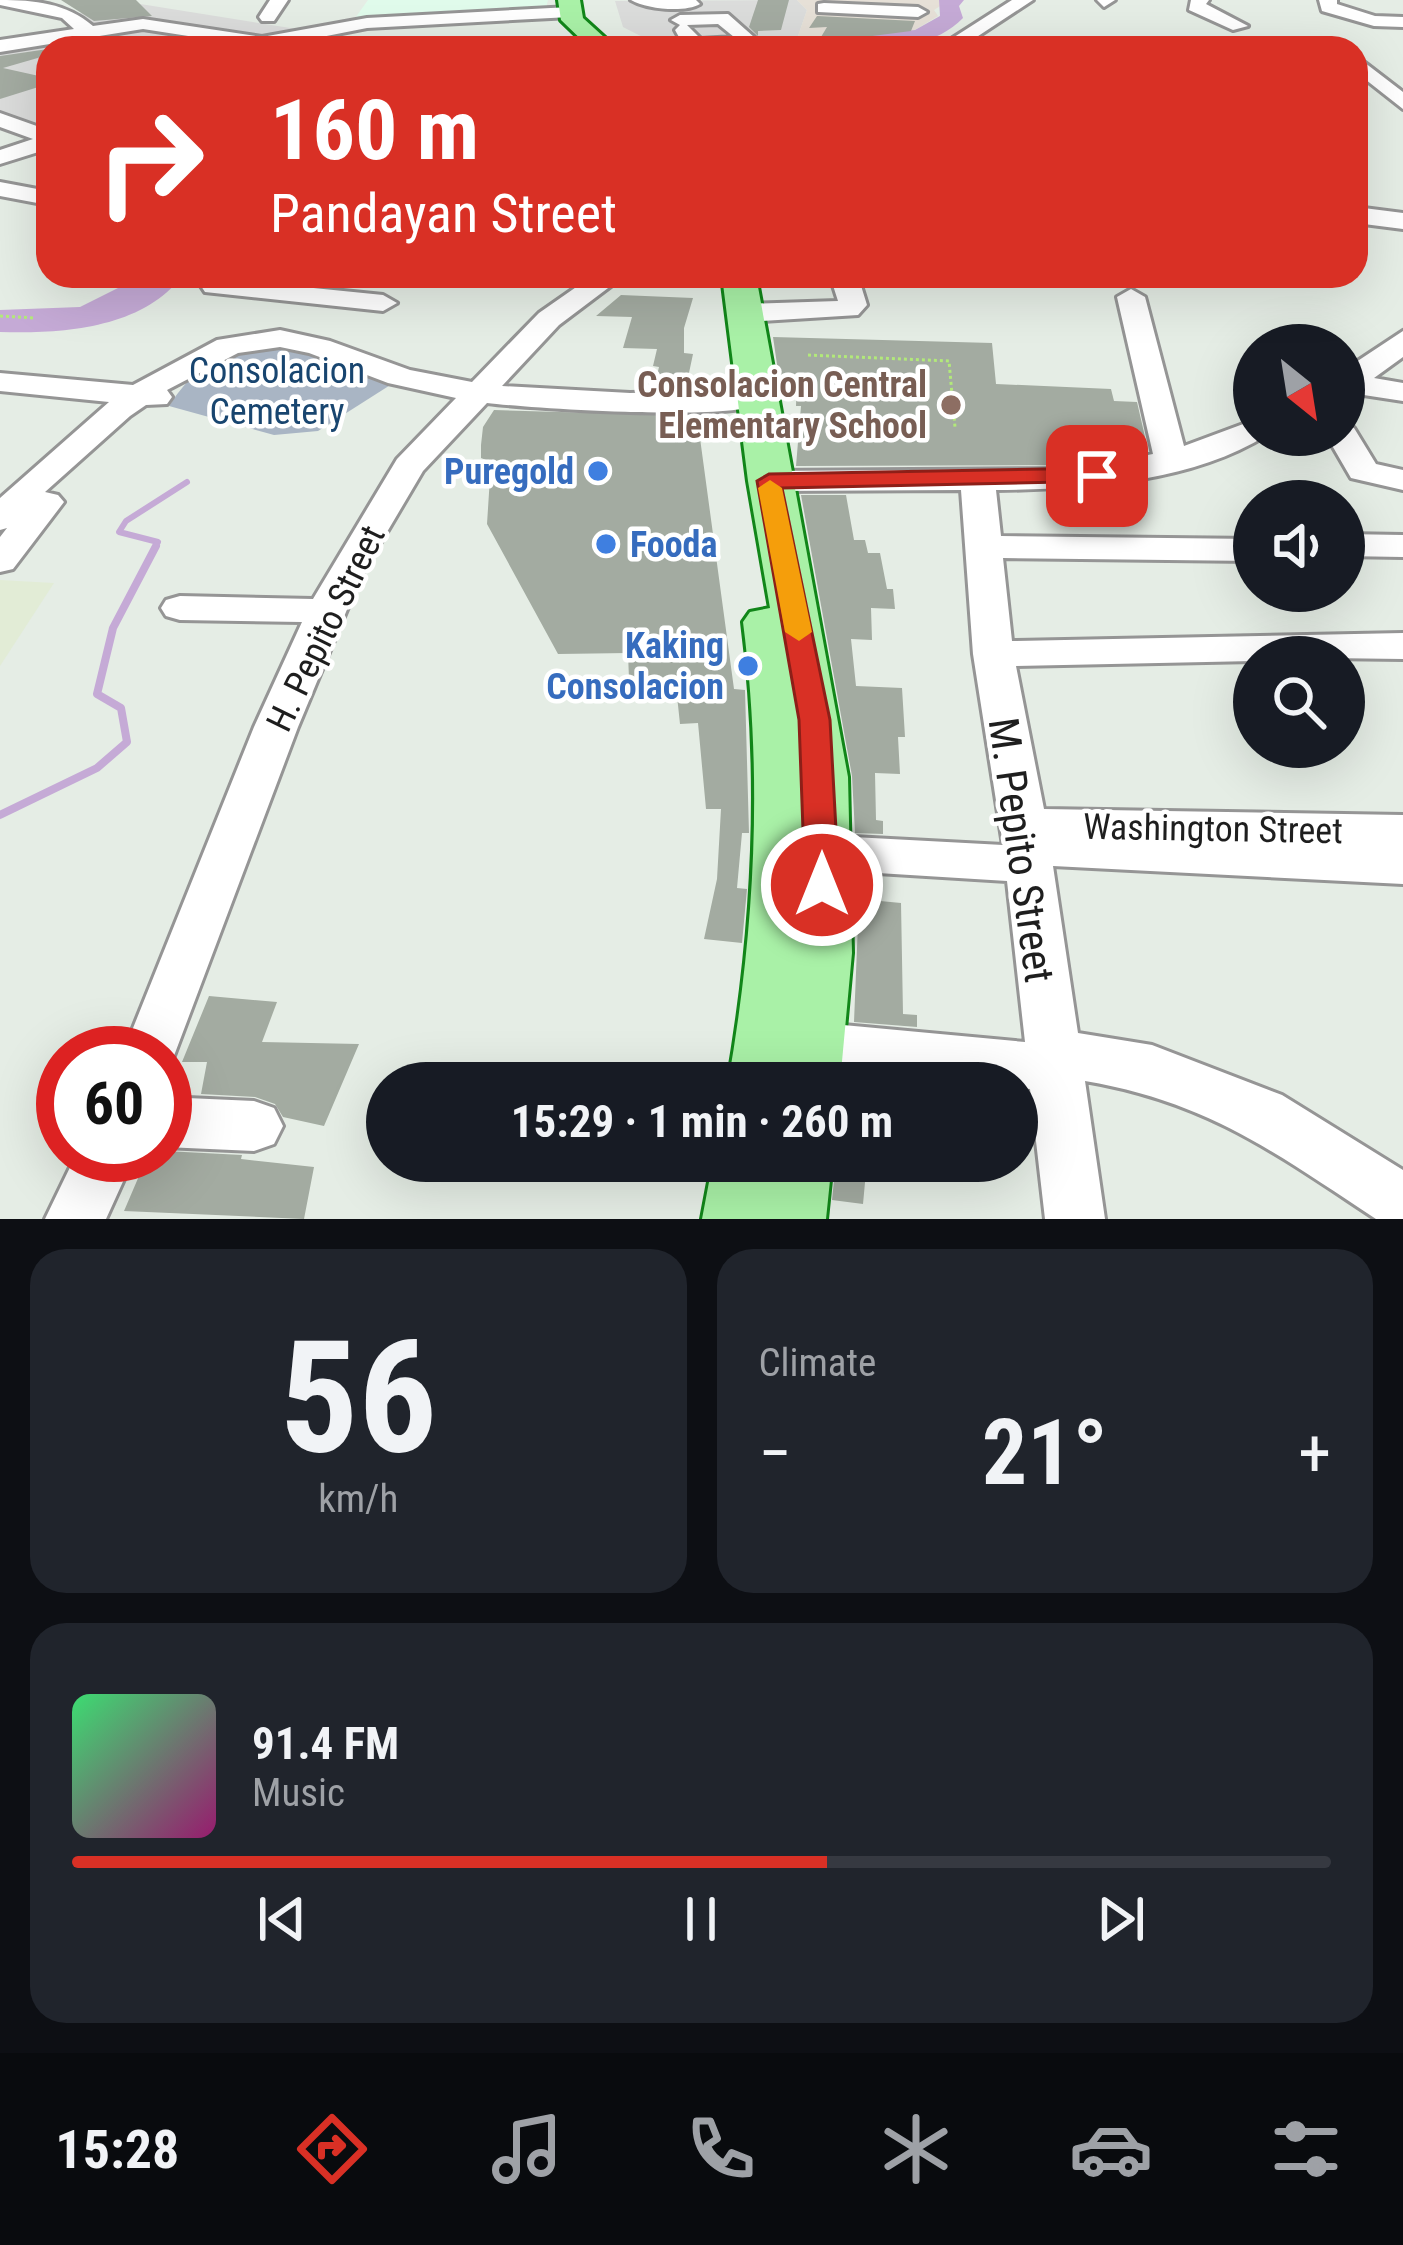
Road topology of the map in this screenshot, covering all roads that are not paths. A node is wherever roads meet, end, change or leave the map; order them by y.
1 (2, 0) edge
2 (279, 0) edge
3 (640, 0) edge
4 (1024, 0) edge
5 (1200, 0) edge
6 (1328, 0) edge
7 (1399, 0) edge
8 (22, 4) junction
9 (817, 4) edge
10 (1403, 10) edge
11 (0, 11) edge
12 (918, 13) dead end
13 (686, 16) edge
14 (268, 17) dead end
15 (571, 20) edge
16 (1403, 22) edge
17 (1239, 26) dead end
18 (813, 28) dead end
19 (87, 31) junction
20 (58, 36) edge
21 (199, 36) edge
22 (310, 36) edge
23 (966, 36) edge
24 (36, 40) edge
25 (0, 46) edge
26 (1368, 75) edge
27 (1368, 101) edge
28 (1402, 102) edge
29 (0, 103) edge
30 (36, 111) edge
31 (0, 120) edge
32 (36, 134) edge
33 (36, 144) edge
34 (0, 157) edge
35 (0, 189) edge
36 (36, 196) edge
37 (1368, 216) edge
38 (1403, 221) edge
39 (235, 288) edge
40 (592, 288) edge
41 (719, 288) edge
42 (741, 288) edge
43 (848, 288) edge
44 (307, 295) junction
45 (1131, 297) dead end
46 (383, 303) dead end
47 (745, 318) junction
48 (850, 321) dead end
49 (262, 338) junction
50 (1403, 340) edge
51 (1365, 370) edge
52 (0, 382) edge
53 (1365, 386) edge
54 (160, 388) junction
55 (476, 392) junction
56 (1403, 392) edge
57 (742, 400) junction
58 (1233, 440) edge
59 (1354, 456) edge
60 (1171, 459) junction
61 (978, 480) junction
62 (1403, 480) edge
63 (769, 481) junction
64 (0, 519) edge
65 (1365, 546) edge
66 (985, 547) junction
67 (1403, 547) edge
68 (1233, 550) edge
69 (0, 561) edge
70 (180, 608) dead end
71 (326, 611) junction
72 (1403, 646) edge
73 (993, 654) junction
74 (1403, 832) edge
75 (1025, 846) junction
76 (804, 851) junction
77 (1403, 866) edge
78 (160, 1026) edge
79 (1051, 1060) junction
80 (765, 1062) edge
81 (809, 1062) edge
82 (930, 1062) edge
83 (192, 1123) edge
84 (254, 1126) dead end
85 (93, 1182) edge
86 (745, 1182) edge
87 (793, 1182) edge
88 (1403, 1203) edge
89 (75, 1219) edge
90 (739, 1219) edge
91 (789, 1219) edge
92 (1075, 1219) edge

1 - 8 street
2 - 14 street
3 - 13 street
4 - 23 street
5 - 17 street
6 - 16 street
7 - 10 street
8 - 11 street
8 - 19 street
9 - 12 street
9 - 18 street
15 - 22 street
19 - 20 street
19 - 21 street
24 - 25 street
26 - 28 street
27 - 28 street
29 - 30 street
31 - 32 street
33 - 34 street
35 - 36 street
37 - 38 street
39 - 44 street
40 - 55 street, H. Pepito Street
41 - 57 main road
42 - 47 main road
43 - 47 street
44 - 46 street
44 - 49 street
45 - 60 street
47 - 48 street
47 - 57 main road
49 - 54 street
49 - 55 street
50 - 51 street
52 - 54 street
53 - 56 street
54 - 64 street
54 - 69 street
55 - 57 street
55 - 71 street, H. Pepito Street
57 - 63 main road
57 - 76 main road
58 - 60 street
59 - 62 street
60 - 61 street
61 - 63 street
61 - 66 street, M. Pepito Street
63 - 76 main road
65 - 67 street
66 - 68 street
66 - 73 street, M. Pepito Street
70 - 71 street
71 - 78 street, H. Pepito Street
72 - 73 street
73 - 75 street, M. Pepito Street
74 - 75 street, Washington Street
75 - 76 street
75 - 77 street, Washington Street
75 - 79 street, M. Pepito Street
76 - 80 main road
76 - 81 main road
79 - 82 street
79 - 88 street
79 - 92 street, M. Pepito Street
83 - 84 street
85 - 89 street
86 - 90 main road
87 - 91 main road

